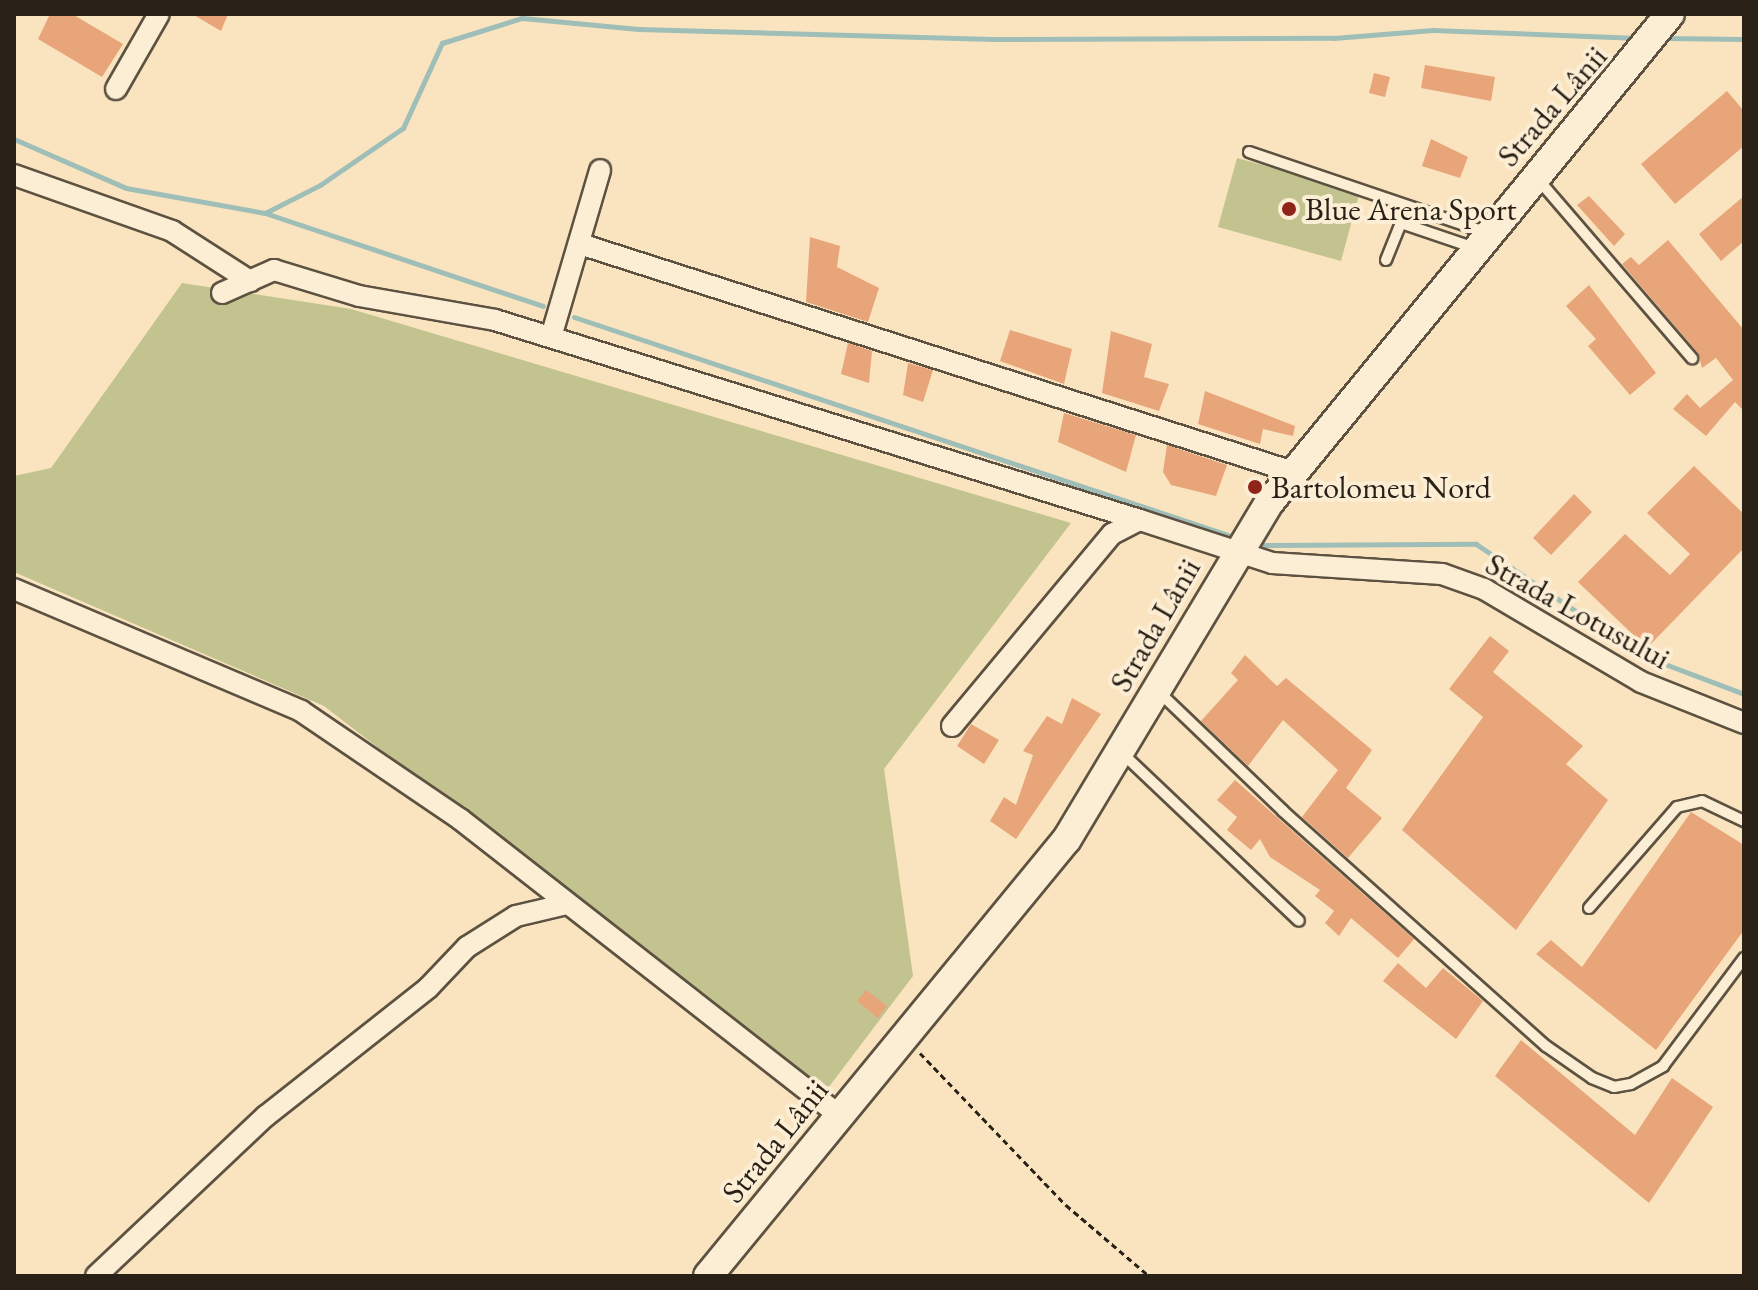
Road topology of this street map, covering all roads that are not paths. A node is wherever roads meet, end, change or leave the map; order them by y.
1 (159, 14) edge
2 (1670, 14) edge
3 (116, 89) dead end
4 (1249, 152) dead end
5 (600, 170) dead end
6 (14, 175) edge
7 (1536, 176) junction
8 (1483, 241) junction
9 (580, 244) junction
10 (1386, 260) dead end
11 (250, 281) junction
12 (222, 293) dead end
13 (551, 337) junction
14 (1692, 358) dead end
15 (1293, 472) junction
16 (1140, 520) junction
17 (1236, 552) junction
18 (14, 589) edge
19 (1157, 690) junction
20 (1744, 723) edge
21 (952, 726) dead end
22 (1121, 751) junction
23 (1744, 821) edge
24 (567, 904) junction
25 (1589, 908) dead end
26 (1299, 921) dead end
27 (1744, 958) edge
28 (840, 1116) junction
29 (96, 1276) edge
30 (708, 1276) edge

1 - 3 street
2 - 7 main road, Strada Lânii
4 - 8 lane
5 - 9 street
6 - 11 street
7 - 8 main road, Strada Lânii
7 - 14 lane
8 - 10 lane
8 - 15 main road, Strada Lânii
9 - 13 street
9 - 15 street
11 - 12 street, Strada Lotusului
11 - 13 street, Strada Lotusului
13 - 16 street, Strada Lotusului
15 - 17 main road, Strada Lânii
16 - 17 street, Strada Lotusului
16 - 21 street
17 - 19 main road, Strada Lânii
17 - 20 street, Strada Lotusului
18 - 24 street
19 - 22 main road, Strada Lânii
19 - 27 lane
22 - 26 lane
22 - 28 main road, Strada Lânii
23 - 25 lane
24 - 28 street
24 - 29 street
28 - 30 main road, Strada Lânii

